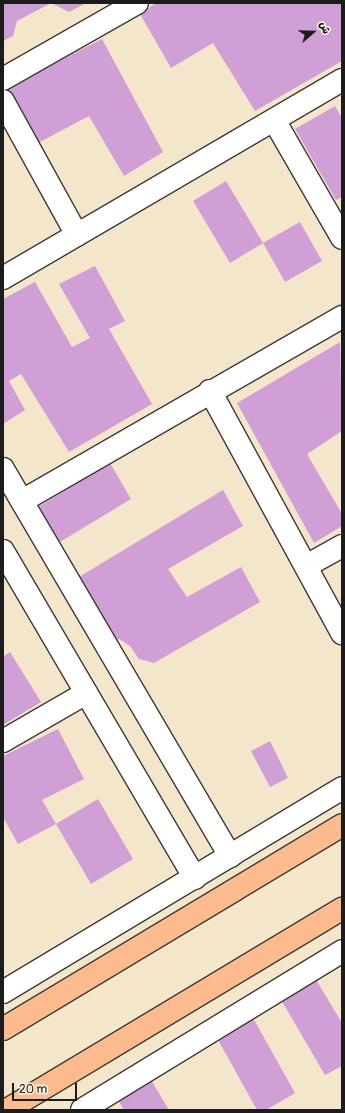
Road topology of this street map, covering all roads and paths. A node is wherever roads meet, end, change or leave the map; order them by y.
1 (137, 3) edge
2 (3, 79) edge
3 (342, 80) edge
4 (3, 101) edge
5 (274, 120) junction
6 (77, 235) junction
7 (342, 238) edge
8 (3, 278) edge
9 (342, 317) edge
10 (210, 391) junction
11 (3, 468) edge
12 (22, 501) junction
13 (342, 546) edge
14 (3, 551) edge
15 (306, 566) junction
16 (342, 633) edge
17 (86, 693) junction
18 (3, 742) edge
19 (342, 788) edge
20 (342, 825) edge
21 (230, 856) junction
22 (195, 878) junction
23 (342, 909) edge
24 (342, 951) edge
25 (3, 992) edge
26 (3, 1029) edge
27 (7, 1110) edge
28 (82, 1110) edge

1 - 2 street
3 - 5 street
4 - 6 street
5 - 6 street
5 - 7 street
6 - 8 street
9 - 10 street
10 - 12 street
10 - 15 street
11 - 12 street
12 - 21 street
13 - 15 street
14 - 17 street
15 - 16 street
17 - 18 street
17 - 22 street
19 - 21 street
20 - 26 main road
21 - 22 street
22 - 25 street
23 - 27 main road
24 - 28 street

